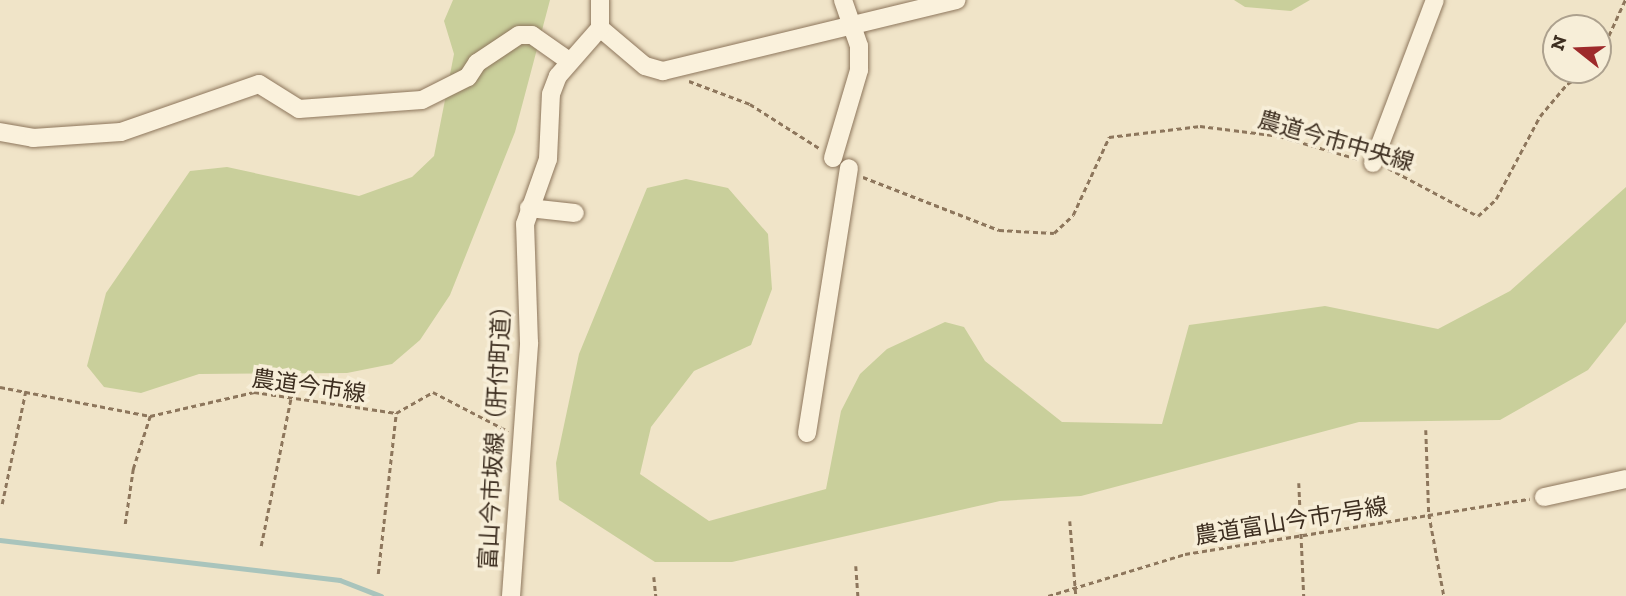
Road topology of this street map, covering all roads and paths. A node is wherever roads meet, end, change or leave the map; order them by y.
1 (600, 0) edge
2 (844, 0) edge
3 (957, 0) edge
4 (1435, 0) edge
5 (1625, 0) edge
6 (854, 25) junction
7 (600, 28) junction
8 (1612, 28) edge
9 (569, 61) junction
10 (663, 71) junction
11 (1567, 84) edge
12 (0, 132) edge
13 (832, 158) joint
14 (1373, 163) junction
15 (849, 168) joint
16 (529, 208) junction
17 (575, 213) dead end
18 (0, 387) edge
19 (26, 389) junction
20 (291, 397) junction
21 (396, 413) junction
22 (150, 416) junction
23 (1426, 430) dead end
24 (807, 433) dead end
25 (521, 437) junction
26 (1626, 479) edge
27 (1299, 483) dead end
28 (1544, 497) joint
29 (2, 504) edge
30 (1429, 514) junction
31 (1070, 521) dead end
32 (125, 524) dead end
33 (1297, 538) junction
34 (261, 546) dead end
35 (856, 566) dead end
36 (378, 575) dead end
37 (654, 577) dead end
38 (1075, 594) edge
39 (511, 596) edge
40 (656, 596) edge
41 (858, 596) edge
42 (1048, 596) edge
43 (1304, 596) edge
44 (1444, 596) edge

1 - 7 street
2 - 6 street
3 - 6 street
4 - 14 street
5 - 8 path
6 - 10 street
6 - 13 street
7 - 9 street, 富山今市坂線（肝付町道）
7 - 10 street
9 - 12 street
9 - 16 street, 富山今市坂線（肝付町道）
10 - 13 path
11 - 14 path, 農道今市中央線
14 - 15 path, 農道今市中央線
15 - 24 street
16 - 17 street
16 - 25 street, 富山今市坂線（肝付町道）
18 - 19 path, 農道今市線
19 - 22 path, 農道今市線
19 - 29 path
20 - 21 path, 農道今市線
20 - 22 path, 農道今市線
20 - 34 path
21 - 25 path, 農道今市線
21 - 36 path
22 - 32 path
23 - 30 path
25 - 39 street, 富山今市坂線（肝付町道）
26 - 28 street
27 - 33 path
28 - 30 path, 農道富山今市7号線
30 - 33 path, 農道富山今市7号線
30 - 44 path
31 - 38 path
33 - 38 path, 農道富山今市7号線
33 - 43 path
35 - 41 path
37 - 40 path
38 - 42 path, 農道富山今市7号線

